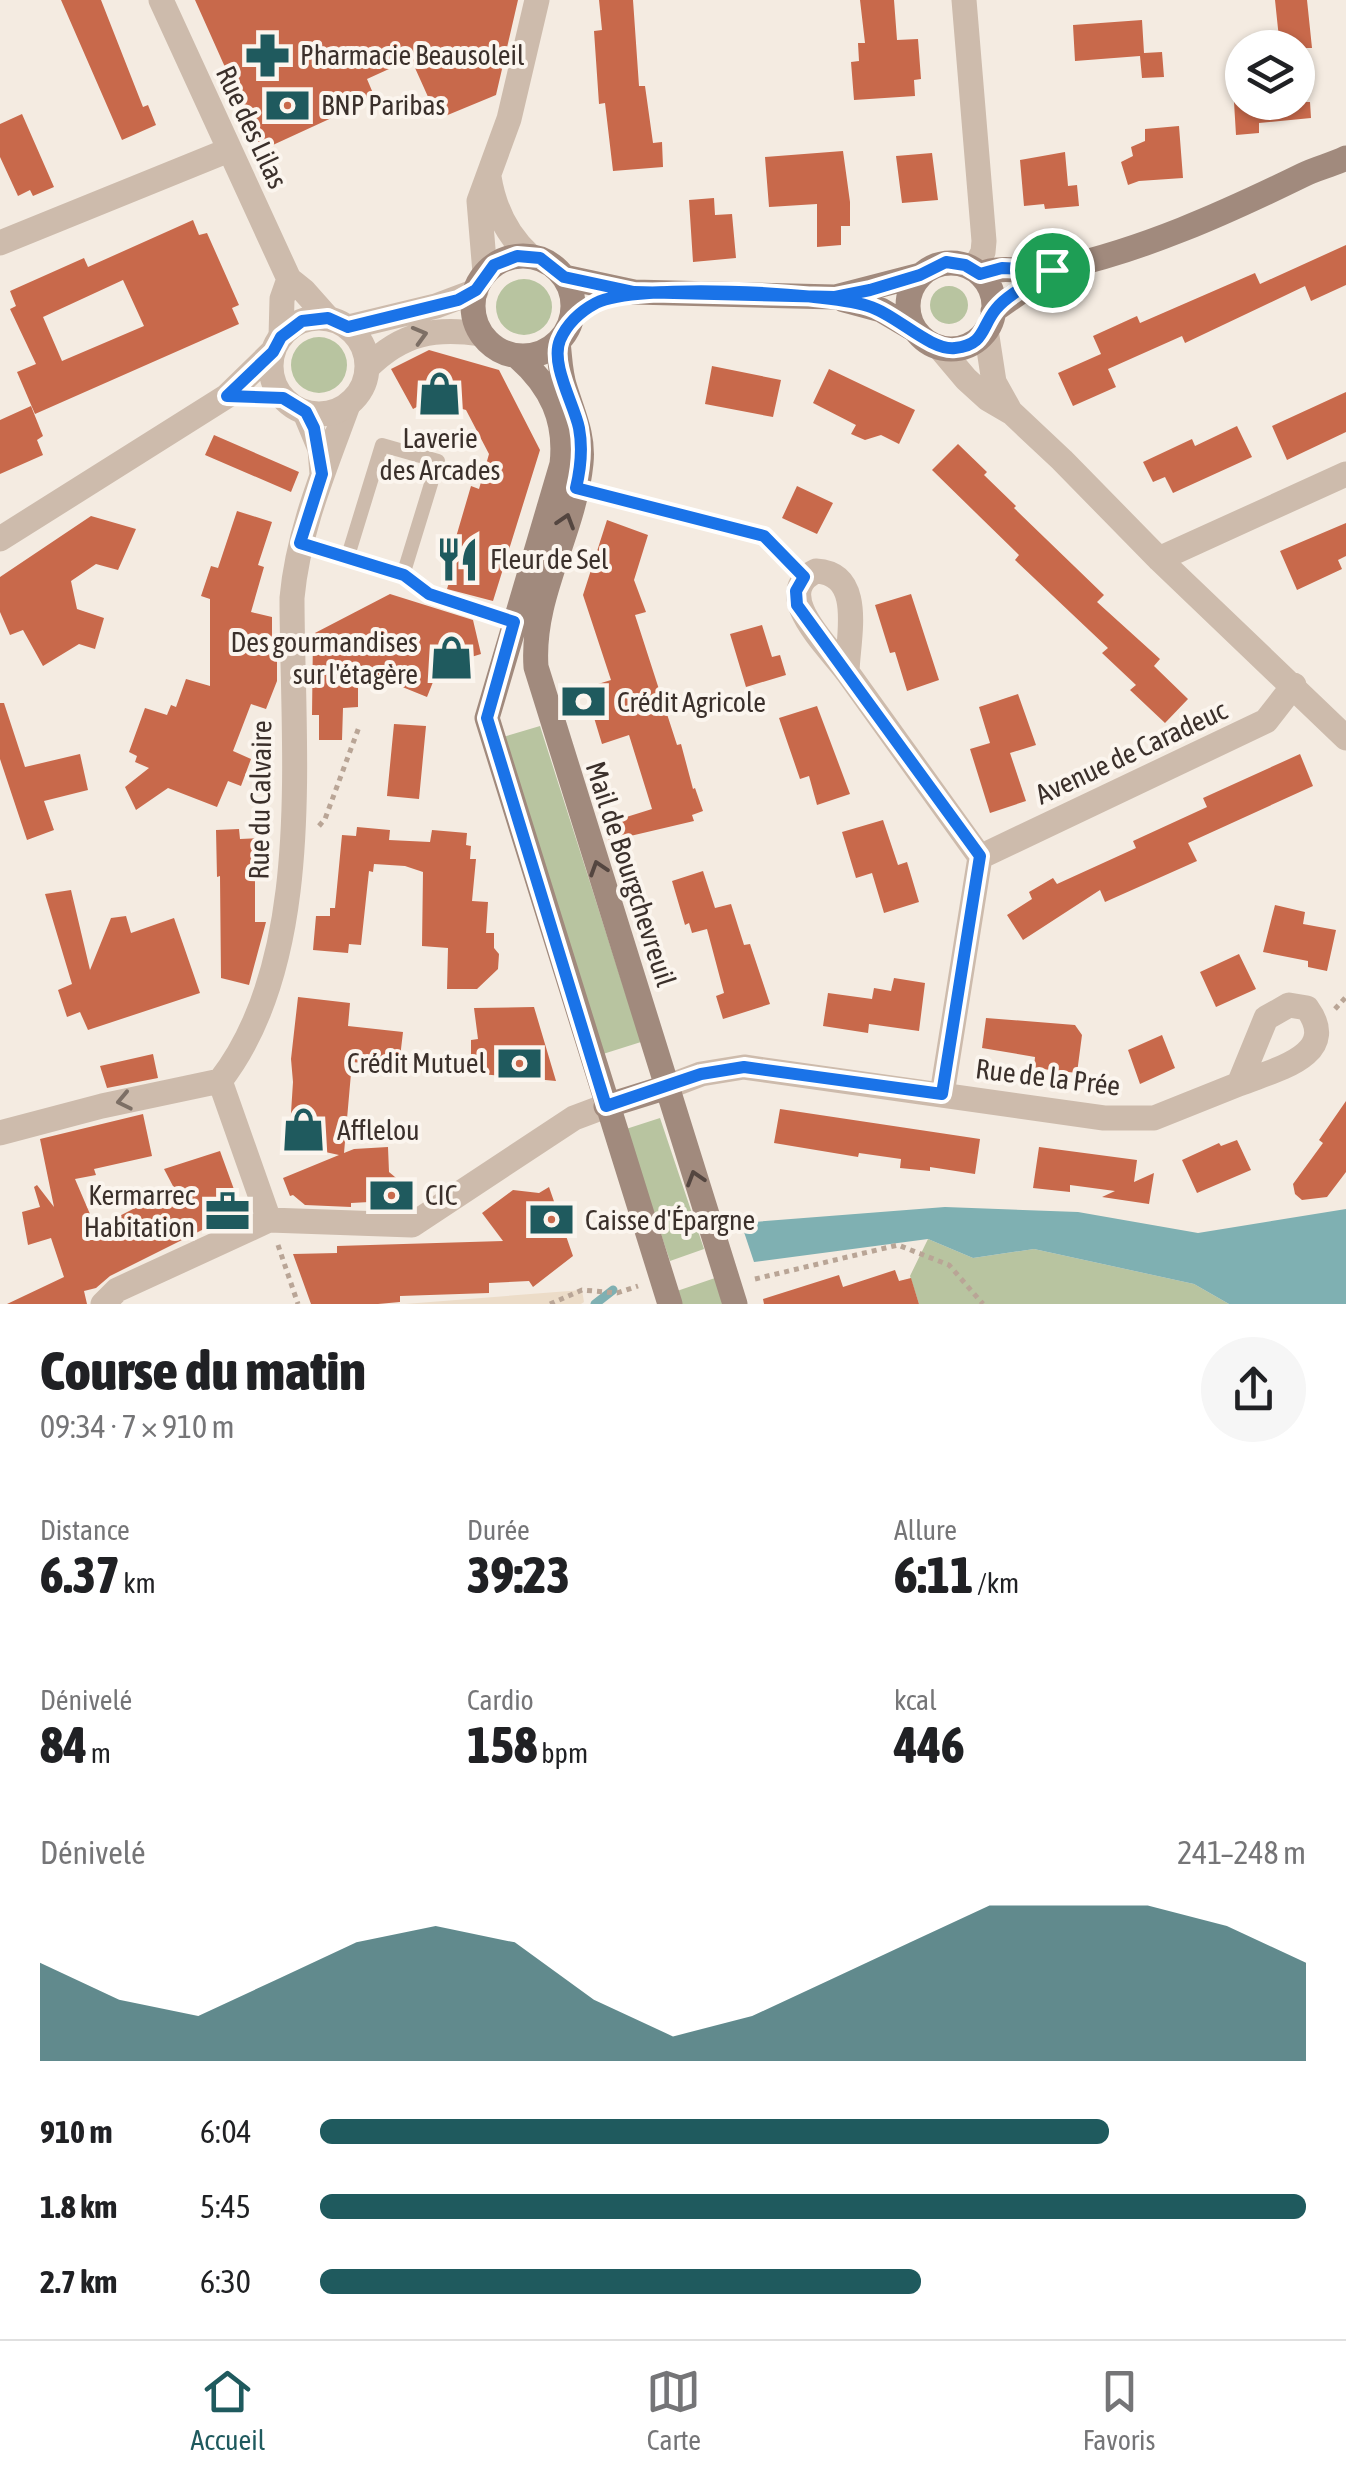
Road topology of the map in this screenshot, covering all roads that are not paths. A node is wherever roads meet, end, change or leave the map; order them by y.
1 (160, 0) edge
2 (538, 0) edge
3 (964, 0) edge
4 (1346, 140) edge
5 (229, 150) junction
6 (1346, 158) edge
7 (488, 172) junction
8 (1308, 172) junction
9 (0, 243) edge
10 (530, 256) junction
11 (1052, 270) junction
12 (977, 272) junction
13 (920, 275) junction
14 (564, 277) junction
15 (290, 280) junction
16 (480, 282) junction
17 (634, 292) junction
18 (835, 297) junction
19 (989, 321) junction
20 (338, 323) junction
21 (916, 330) junction
22 (565, 332) junction
23 (481, 334) junction
24 (277, 344) junction
25 (938, 347) junction
26 (518, 356) junction
27 (368, 366) junction
28 (227, 396) junction
29 (283, 398) junction
30 (348, 405) junction
31 (306, 412) junction
32 (1012, 413) junction
33 (322, 474) junction
34 (1346, 474) edge
35 (0, 539) edge
36 (300, 543) junction
37 (347, 559) junction
38 (1159, 559) junction
39 (404, 575) junction
40 (514, 622) junction
41 (847, 672) junction
42 (1294, 686) junction
43 (1346, 738) edge
44 (980, 856) junction
45 (220, 1081) junction
46 (1239, 1084) dead end
47 (667, 1086) junction
48 (942, 1094) junction
49 (606, 1106) junction
50 (0, 1133) edge
51 (270, 1220) junction
52 (103, 1304) edge
53 (670, 1304) edge
54 (735, 1304) edge

1 - 5 street, Rue des Lilas
2 - 7 street
3 - 12 street
4 - 8 main road
5 - 9 street
5 - 15 street, Rue des Lilas
6 - 8 main road
7 - 10 street
7 - 16 street
8 - 11 main road
10 - 14 main road
10 - 16 main road
11 - 12 main road
11 - 19 main road
12 - 13 main road
12 - 19 main road
13 - 18 main road
13 - 21 main road
14 - 17 main road
14 - 22 main road
15 - 20 street, Rue des Lilas
15 - 24 street
16 - 20 street
16 - 23 main road
17 - 18 main road
17 - 22 main road
18 - 21 main road
19 - 25 main road
19 - 32 street
20 - 24 street
20 - 27 street
21 - 25 main road
22 - 26 main road
47 -> 22 main road, Mail de Bourgchevreuil
23 - 26 main road
27 -> 23 street
24 - 28 street
24 - 29 street
25 - 32 street
26 - 40 main road
27 - 30 street
28 - 29 street
28 - 35 street
29 - 31 street
30 - 31 street
30 - 33 street, Rue du Calvaire
31 - 33 street
32 - 38 street
33 - 36 street, Rue du Calvaire
34 - 38 street
36 - 37 lane
36 - 45 street, Rue du Calvaire
37 - 39 lane
37 - 39 lane
38 - 42 street
39 - 40 lane
40 - 49 main road
41 - 41 street
41 - 44 street
42 - 43 street
42 - 44 street, Avenue de Caradeuc
44 - 48 street
45 -> 50 street
45 - 51 street
46 - 48 street, Rue de la Prée
47 - 48 street, Rue de la Prée
47 - 49 main road
54 -> 47 main road, Mail de Bourgchevreuil
49 - 51 street
49 - 53 main road
51 - 52 street

